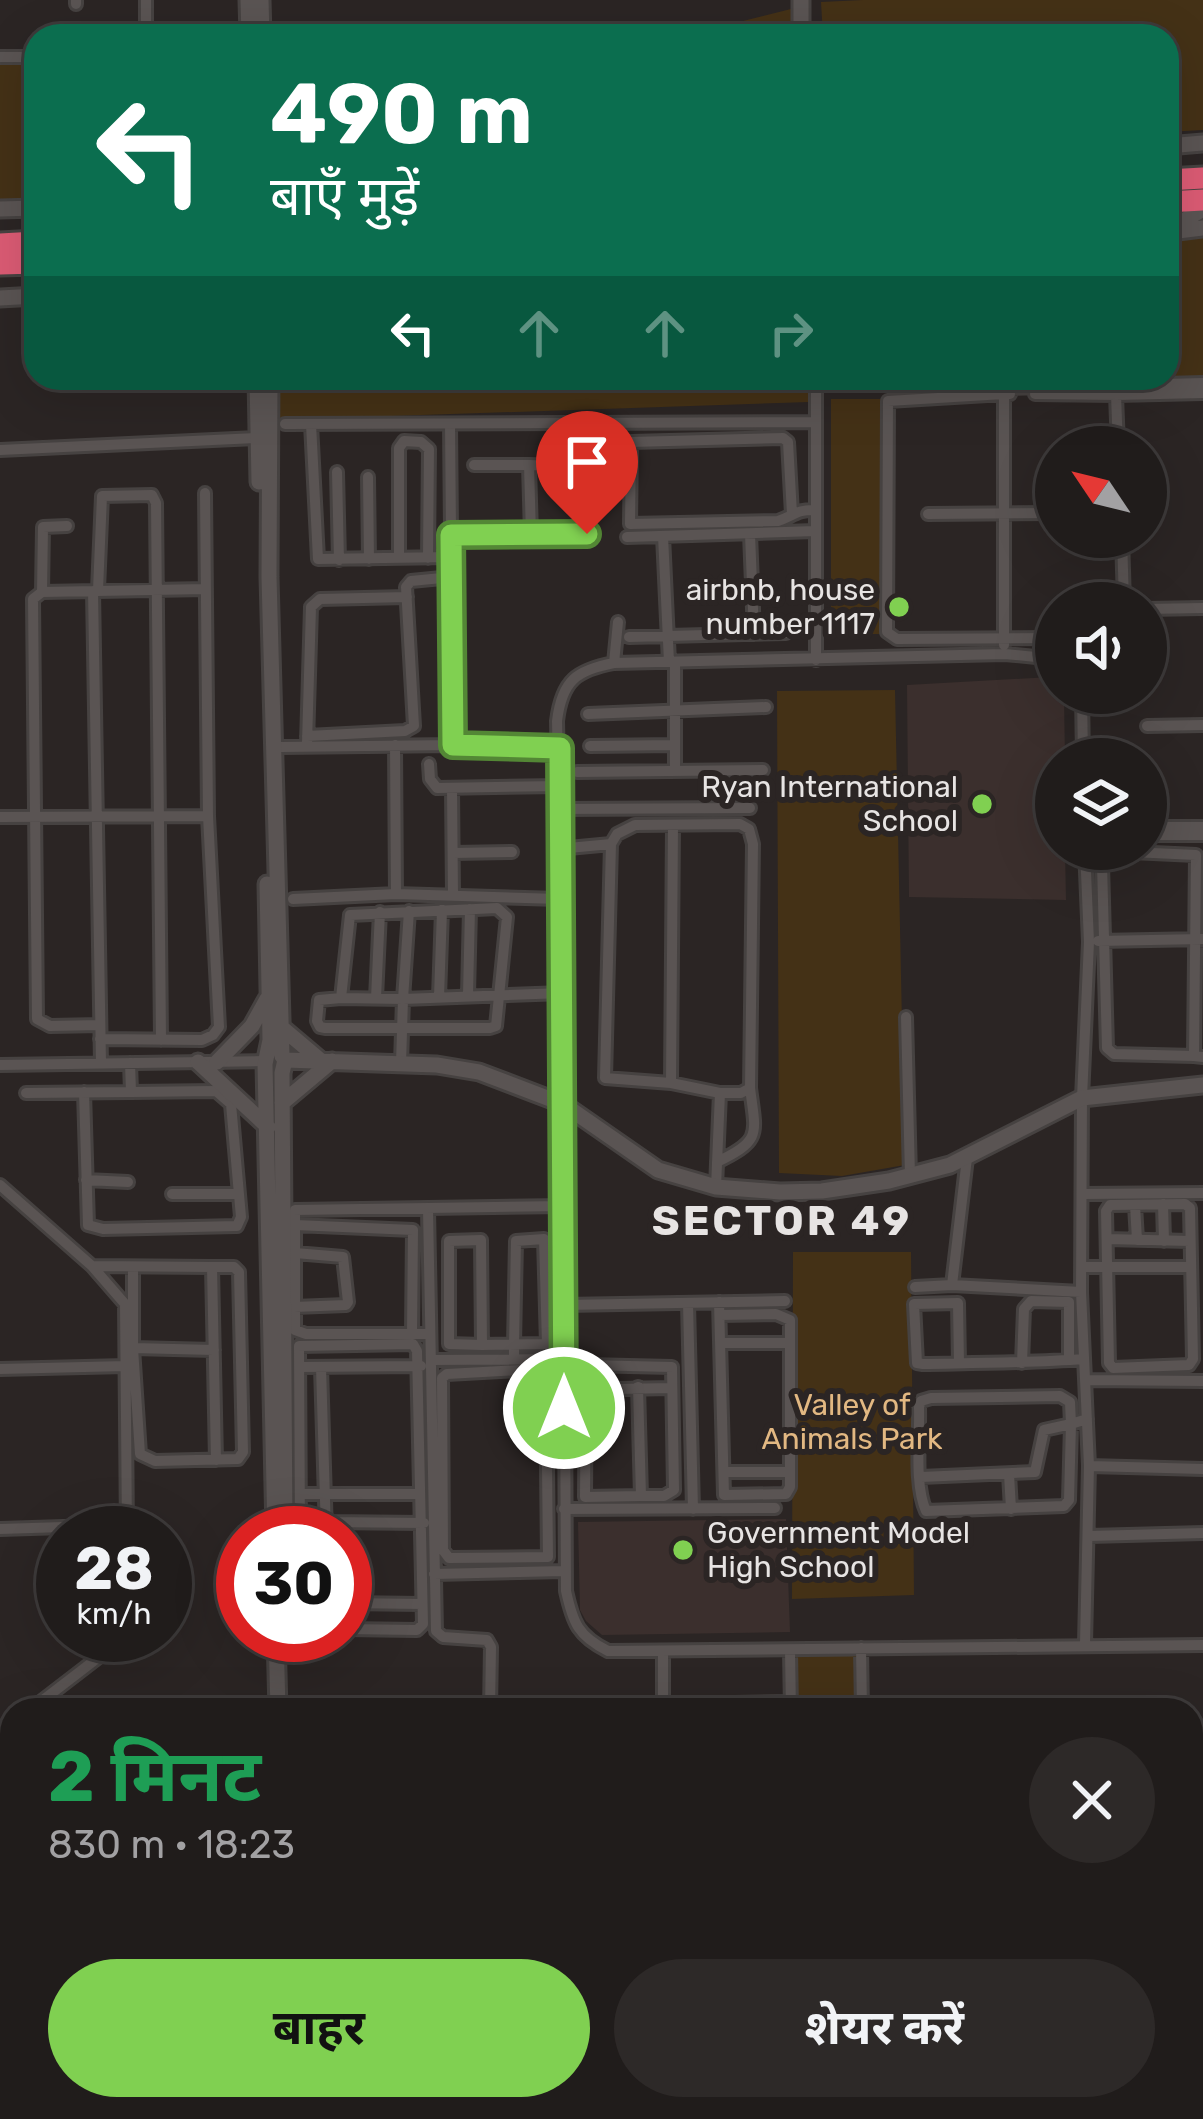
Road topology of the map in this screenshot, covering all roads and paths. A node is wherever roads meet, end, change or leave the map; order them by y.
1 (1203, 204) edge
2 (1179, 223) edge
3 (257, 390) edge
4 (270, 390) edge
5 (816, 390) edge
6 (1116, 390) junction
7 (1203, 393) edge
8 (1004, 394) junction
9 (816, 422) junction
10 (286, 424) dead end
11 (310, 424) junction
12 (450, 424) junction
13 (586, 424) junction
14 (1117, 426) edge
15 (258, 438) junction
16 (0, 450) edge
17 (474, 465) dead end
18 (529, 465) junction
19 (585, 467) junction
20 (337, 472) dead end
21 (368, 477) dead end
22 (206, 493) dead end
23 (814, 510) junction
24 (792, 514) junction
25 (928, 514) dead end
26 (1035, 514) edge
27 (1006, 515) junction
28 (67, 526) dead end
29 (815, 531) junction
30 (750, 534) junction
31 (451, 535) junction
32 (531, 535) junction
33 (663, 536) junction
34 (626, 537) dead end
35 (451, 557) junction
36 (399, 558) junction
37 (428, 558) junction
38 (369, 559) junction
39 (339, 560) junction
40 (452, 577) junction
41 (206, 589) junction
42 (157, 590) junction
43 (95, 591) junction
44 (42, 592) junction
45 (406, 597) junction
46 (1203, 608) edge
47 (1167, 609) edge
48 (617, 622) dead end
49 (786, 633) dead end
50 (754, 634) junction
51 (668, 636) junction
52 (629, 638) dead end
53 (1035, 638) edge
54 (1004, 639) junction
55 (1005, 654) junction
56 (1035, 657) edge
57 (817, 660) junction
58 (672, 662) junction
59 (614, 663) junction
60 (766, 707) dead end
61 (676, 711) junction
62 (588, 713) dead end
63 (1203, 724) edge
64 (1147, 726) dead end
65 (307, 741) junction
66 (395, 745) junction
67 (453, 745) junction
68 (590, 746) dead end
69 (675, 746) junction
70 (281, 747) dead end
71 (560, 748) junction
72 (429, 764) dead end
73 (675, 770) junction
74 (763, 770) dead end
75 (577, 772) dead end
76 (559, 786) junction
77 (452, 788) junction
78 (750, 808) dead end
79 (559, 809) junction
80 (208, 816) junction
81 (0, 817) edge
82 (36, 817) junction
83 (95, 817) junction
84 (157, 817) junction
85 (674, 826) junction
86 (1167, 828) edge
87 (1203, 831) edge
88 (1167, 834) edge
89 (611, 844) junction
90 (559, 850) junction
91 (512, 852) dead end
92 (453, 853) junction
93 (1086, 870) edge
94 (396, 893) junction
95 (454, 896) junction
96 (293, 898) dead end
97 (559, 899) junction
98 (470, 908) junction
99 (442, 910) junction
100 (409, 911) junction
101 (380, 912) junction
102 (1199, 939) edge
103 (1104, 941) junction
104 (1089, 942) junction
105 (502, 993) junction
106 (563, 993) junction
107 (269, 994) junction
108 (468, 995) junction
109 (439, 997) junction
110 (341, 998) junction
111 (376, 998) junction
112 (403, 998) junction
113 (906, 1017) dead end
114 (100, 1025) junction
115 (281, 1027) junction
116 (402, 1028) junction
117 (100, 1040) junction
118 (160, 1040) junction
119 (1198, 1056) edge
120 (327, 1061) junction
121 (198, 1062) junction
122 (217, 1062) junction
123 (275, 1062) junction
124 (101, 1063) junction
125 (130, 1063) junction
126 (401, 1064) junction
127 (0, 1065) edge
128 (671, 1083) junction
129 (1203, 1085) edge
130 (750, 1088) junction
131 (131, 1091) junction
132 (84, 1092) junction
133 (26, 1093) dead end
134 (720, 1093) junction
135 (1082, 1098) junction
136 (282, 1102) junction
137 (563, 1105) junction
138 (268, 1126) junction
139 (967, 1158) junction
140 (717, 1162) junction
141 (910, 1176) junction
142 (86, 1180) junction
143 (128, 1182) dead end
144 (0, 1185) edge
145 (716, 1186) junction
146 (1203, 1193) edge
147 (172, 1194) dead end
148 (239, 1194) junction
149 (1082, 1194) junction
150 (1163, 1204) junction
151 (1135, 1205) junction
152 (564, 1206) junction
153 (428, 1208) junction
154 (295, 1225) junction
155 (1107, 1239) junction
156 (1137, 1240) junction
157 (1164, 1240) junction
158 (1190, 1241) junction
159 (295, 1253) junction
160 (92, 1267) junction
161 (133, 1267) junction
162 (212, 1267) junction
163 (1082, 1267) junction
164 (1107, 1267) junction
165 (1191, 1267) junction
166 (952, 1285) junction
167 (915, 1287) dead end
168 (1082, 1292) junction
169 (785, 1301) dead end
170 (688, 1303) junction
171 (564, 1305) junction
172 (294, 1307) junction
173 (720, 1309) junction
174 (412, 1334) junction
175 (430, 1334) junction
176 (790, 1342) junction
177 (721, 1343) junction
178 (482, 1345) junction
179 (514, 1345) junction
180 (133, 1348) junction
181 (214, 1350) junction
182 (514, 1359) junction
183 (564, 1359) junction
184 (1084, 1359) junction
185 (1069, 1360) junction
186 (430, 1363) junction
187 (1022, 1363) junction
188 (959, 1364) junction
189 (126, 1366) junction
190 (416, 1366) junction
191 (299, 1367) junction
192 (321, 1367) junction
193 (0, 1369) edge
194 (1087, 1380) junction
195 (1203, 1381) edge
196 (638, 1387) junction
197 (672, 1388) junction
198 (585, 1389) junction
199 (564, 1390) junction
200 (564, 1408) junction
201 (546, 1409) junction
202 (1087, 1419) junction
203 (1071, 1424) junction
204 (217, 1460) junction
205 (1088, 1466) junction
206 (1203, 1469) edge
207 (724, 1472) junction
208 (790, 1472) junction
209 (1009, 1474) junction
210 (921, 1477) junction
211 (325, 1493) junction
212 (300, 1494) junction
213 (419, 1494) junction
214 (641, 1496) junction
215 (127, 1506) edge
216 (274, 1506) edge
217 (285, 1506) edge
218 (300, 1506) edge
219 (325, 1506) edge
220 (775, 1508) dead end
221 (693, 1509) junction
222 (1011, 1509) junction
223 (564, 1510) junction
224 (426, 1523) junction
225 (372, 1526) edge
226 (0, 1529) edge
227 (36, 1529) edge
228 (1203, 1533) edge
229 (1089, 1536) junction
230 (564, 1571) junction
231 (434, 1574) junction
232 (372, 1604) edge
233 (422, 1604) junction
234 (372, 1630) edge
235 (1085, 1644) junction
236 (1203, 1646) edge
237 (861, 1648) junction
238 (663, 1651) junction
239 (790, 1651) junction
240 (92, 1662) edge
241 (277, 1662) edge
242 (287, 1662) edge
243 (46, 1698) edge
244 (278, 1698) edge
245 (288, 1698) edge
246 (490, 1698) edge
247 (663, 1698) edge
248 (791, 1698) edge
249 (862, 1698) edge

1 - 2 main road
3 - 15 main road
4 - 115 main road
5 - 9 street
6 - 7 street
6 - 8 street
6 - 14 street
8 - 27 street
8 - 54 street
9 - 13 street
9 - 23 street
10 - 11 street
11 - 12 street
11 - 39 street
12 - 13 street
12 - 31 street
13 - 19 street
15 - 16 street
15 - 107 main road
17 - 18 street
18 - 19 street
18 - 32 street
19 - 32 street
20 - 39 street
21 - 38 street
22 - 41 street
23 - 24 street
23 - 29 street
24 - 24 street
25 - 27 street
26 - 27 street
27 - 54 street
28 - 44 street
29 - 30 street
29 - 57 street
30 - 33 street
30 - 50 street
31 - 32 street
31 - 35 street
33 - 34 street
33 - 51 street
35 - 37 street
35 - 40 street
36 - 37 street
36 - 37 street
36 - 38 street
38 - 39 street
40 - 45 street
40 - 67 street
41 - 42 street
41 - 80 street
42 - 43 street
42 - 43 street
42 - 84 street
43 - 44 street
43 - 83 street
44 - 82 street
45 - 65 street
45 - 65 street
46 - 47 street
48 - 59 street
49 - 50 street
50 - 51 street
51 - 52 street
51 - 58 street
53 - 54 street
54 - 55 street
55 - 56 street
55 - 57 street
57 - 58 street
58 - 59 street
58 - 61 street
59 - 71 street
60 - 61 street
61 - 62 street
61 - 69 street
63 - 64 street
65 - 66 street
65 - 70 street
66 - 67 street
66 - 94 street
67 - 71 street
68 - 69 street
69 - 73 street
71 - 76 street
72 - 77 street
73 - 74 street
73 - 75 street
76 - 77 street
76 - 79 street
77 - 92 street
78 - 79 street
79 - 90 street
80 - 84 street
80 - 118 street
81 - 82 street
82 - 83 street
82 - 114 street
83 - 84 street
83 - 114 street
84 - 118 street
85 - 89 street
85 - 128 street
85 - 130 street
86 - 87 street
87 - 88 street
89 - 90 street
89 - 128 street
90 - 97 street
91 - 92 street
92 - 95 street
93 - 104 street
94 - 95 street
94 - 96 street
95 - 97 street
97 - 106 street
98 - 99 street
98 - 105 street
98 - 108 street
99 - 100 street
99 - 109 street
100 - 101 street
100 - 112 street
101 - 110 street
101 - 111 street
102 - 103 street
102 - 103 street
102 - 119 street
103 - 104 street
103 - 119 street
104 - 135 street
105 - 106 street
105 - 108 street
105 - 116 street
106 - 137 street
107 - 122 main road
107 - 123 main road
108 - 109 street
109 - 112 street
110 - 111 street
110 - 116 street
111 - 112 street
112 - 116 street
113 - 141 street
114 - 117 street
115 - 120 main road
115 - 123 main road
116 - 126 street
117 - 118 street
117 - 124 street
120 - 123 main road
120 - 126 main road
120 - 136 main road
121 - 122 street
121 - 125 street
121 - 138 main road
122 - 123 street
123 - 136 main road
123 - 138 main road
124 - 125 street
124 - 127 street
125 - 131 street
126 - 137 main road
128 - 134 street
129 - 135 main road
130 - 134 street
130 - 140 street
131 - 132 street
131 - 148 street
132 - 133 street
132 - 142 street
134 - 140 street
135 - 139 main road
135 - 149 street
136 - 217 main road
137 - 145 main road
137 - 152 street
138 - 216 main road
139 - 141 main road
139 - 166 street
140 - 145 street
141 - 145 main road
142 - 143 street
142 - 148 street
144 - 160 street
146 - 149 street
147 - 148 street
149 - 163 street
150 - 151 street
150 - 157 street
150 - 158 street
151 - 155 street
151 - 156 street
152 - 153 street
152 - 171 street
153 - 154 street
153 - 175 street
154 - 159 street
154 - 174 street
155 - 156 street
155 - 164 street
156 - 157 street
157 - 158 street
158 - 165 street
159 - 172 street
159 - 172 street
160 - 161 street
160 - 189 street
161 - 162 street
161 - 180 street
162 - 181 street
162 - 204 street
163 - 164 street
163 - 168 street
164 - 165 street
164 - 165 street
166 - 167 street
166 - 168 street
168 - 184 street
169 - 173 street
170 - 171 street
170 - 173 street
170 - 221 street
171 - 183 street
172 - 174 street
173 - 176 street
173 - 177 street
174 - 175 street
175 - 186 street
176 - 177 street
176 - 208 street
177 - 207 street
178 - 178 street
178 - 179 street
179 - 179 street
179 - 182 street
180 - 181 street
180 - 204 street
181 - 204 street
182 - 183 street
182 - 186 street
183 - 199 street
184 - 185 street
184 - 194 street
185 - 187 street
185 - 187 street
186 - 190 street
186 - 224 street
187 - 188 street
188 - 188 street
189 - 193 street
189 - 215 street
190 - 191 street
190 - 192 street
190 - 213 street
191 - 192 street
191 - 212 street
192 - 211 street
194 - 195 street
194 - 202 street
196 - 197 street
196 - 198 street
196 - 214 street
197 - 198 street
197 - 214 street
198 - 199 street
198 - 214 street
199 - 200 street
200 - 201 street
200 - 223 street
201 - 201 street
202 - 203 street
202 - 205 street
203 - 209 street
203 - 210 street
203 - 222 street
205 - 206 street
205 - 229 street
207 - 208 street
207 - 208 street
209 - 210 street
209 - 222 street
210 - 222 street
211 - 212 street
211 - 213 street
211 - 219 street
212 - 218 street
213 - 224 street
220 - 221 street
221 - 223 street
223 - 230 street
224 - 225 street
224 - 231 street
224 - 233 street
226 - 227 street
228 - 229 street
229 - 235 street
230 - 231 street
230 - 238 street
231 - 246 street
232 - 233 street
233 - 234 street
235 - 236 street
235 - 237 street
237 - 239 street
237 - 249 street
238 - 239 street
238 - 247 street
239 - 248 street
240 - 243 street
241 - 244 main road
242 - 245 main road

